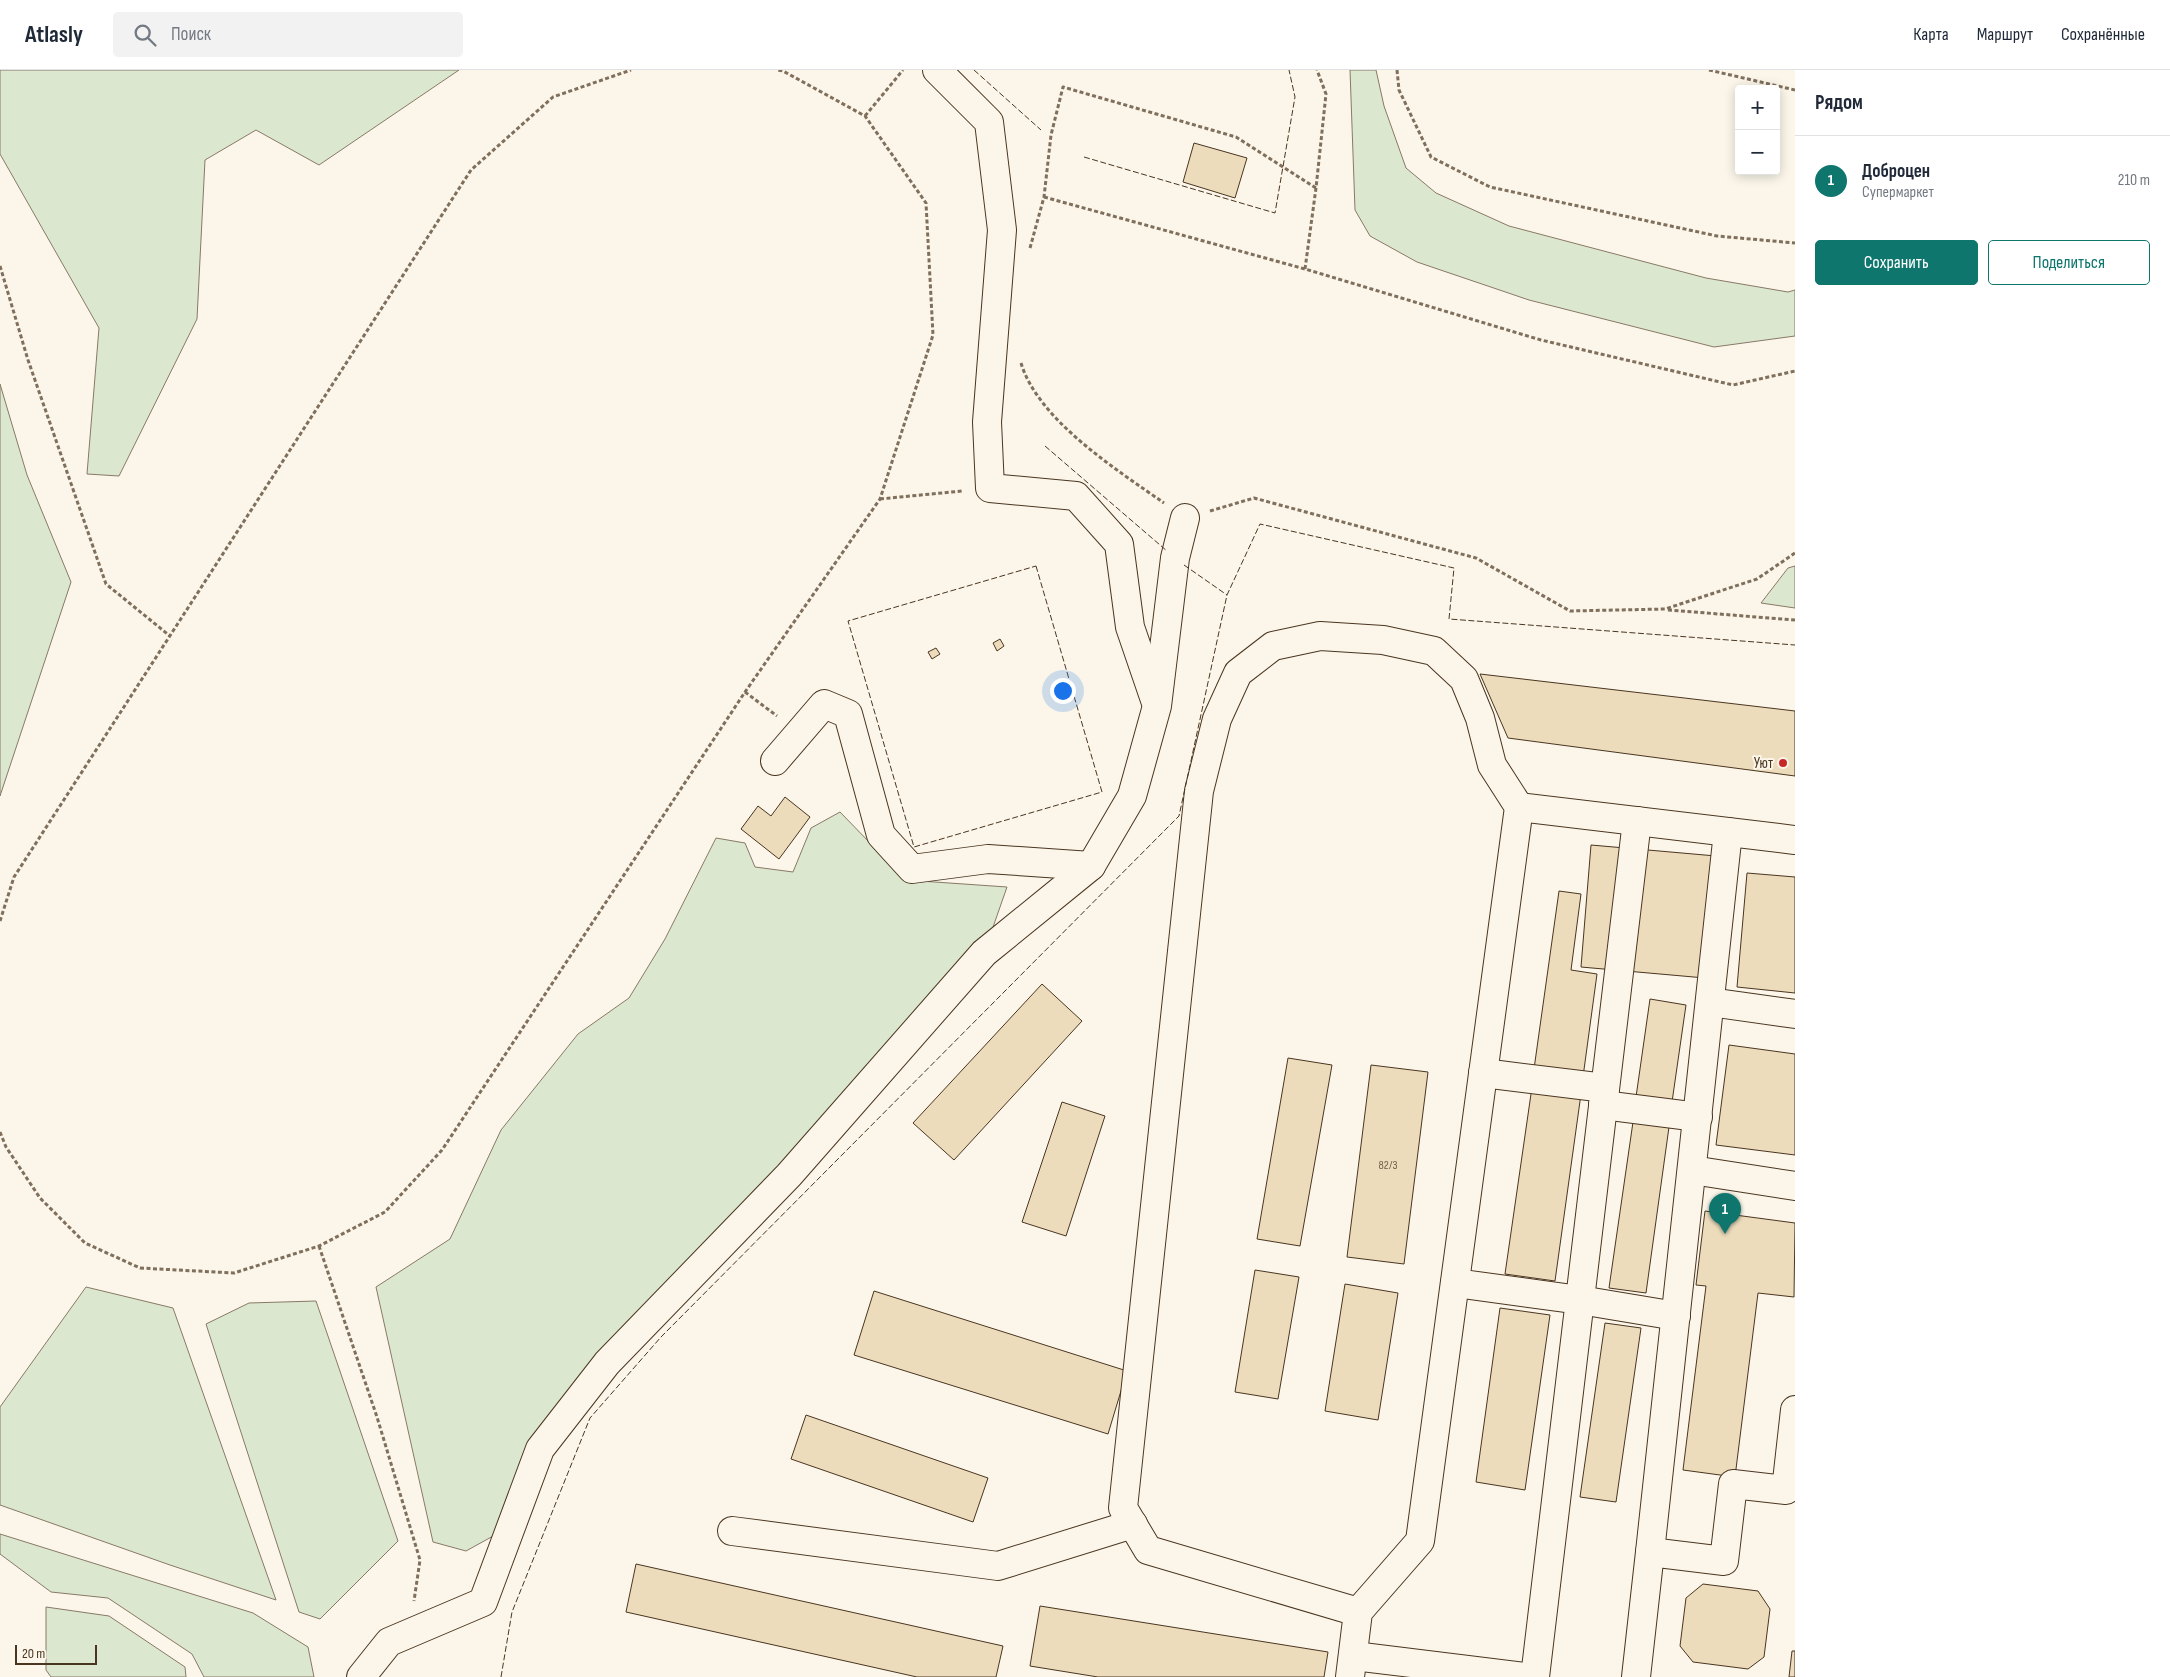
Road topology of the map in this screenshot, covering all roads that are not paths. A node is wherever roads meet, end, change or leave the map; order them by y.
1 (937, 70) edge
2 (1185, 518) road end
3 (1157, 706) junction
4 (774, 761) dead end
5 (1519, 807) junction
6 (1637, 821) junction
7 (1728, 832) junction
8 (1795, 840) edge
9 (1091, 866) junction
10 (1710, 1002) junction
11 (1795, 1014) edge
12 (1483, 1073) junction
13 (1604, 1097) junction
14 (1698, 1117) junction
15 (1692, 1170) junction
16 (1795, 1186) edge
17 (1455, 1283) junction
18 (1580, 1300) junction
19 (1676, 1316) junction
20 (1795, 1410) edge
21 (1133, 1524) junction
22 (732, 1531) dead end
23 (1650, 1552) junction
24 (1358, 1612) junction
25 (1352, 1667) edge
26 (361, 1677) edge
27 (1526, 1677) edge
28 (1535, 1677) edge
29 (1636, 1677) edge

1 - 3 street
2 - 3 street
3 - 9 street
4 - 9 street
5 - 6 street
5 - 12 street
5 - 21 street
6 - 7 street
6 - 13 street
7 - 8 street
7 - 10 street
9 - 26 street
10 - 11 street
10 - 14 street
12 - 13 street
12 - 17 street
13 - 14 street
13 - 18 street
14 - 15 street
15 - 16 street
15 - 19 street
17 - 18 street
17 - 24 street
18 - 19 street
18 - 28 street
19 - 23 street
20 - 23 street
21 - 22 street
21 - 24 street
23 - 29 street
24 - 25 street
25 - 27 street

